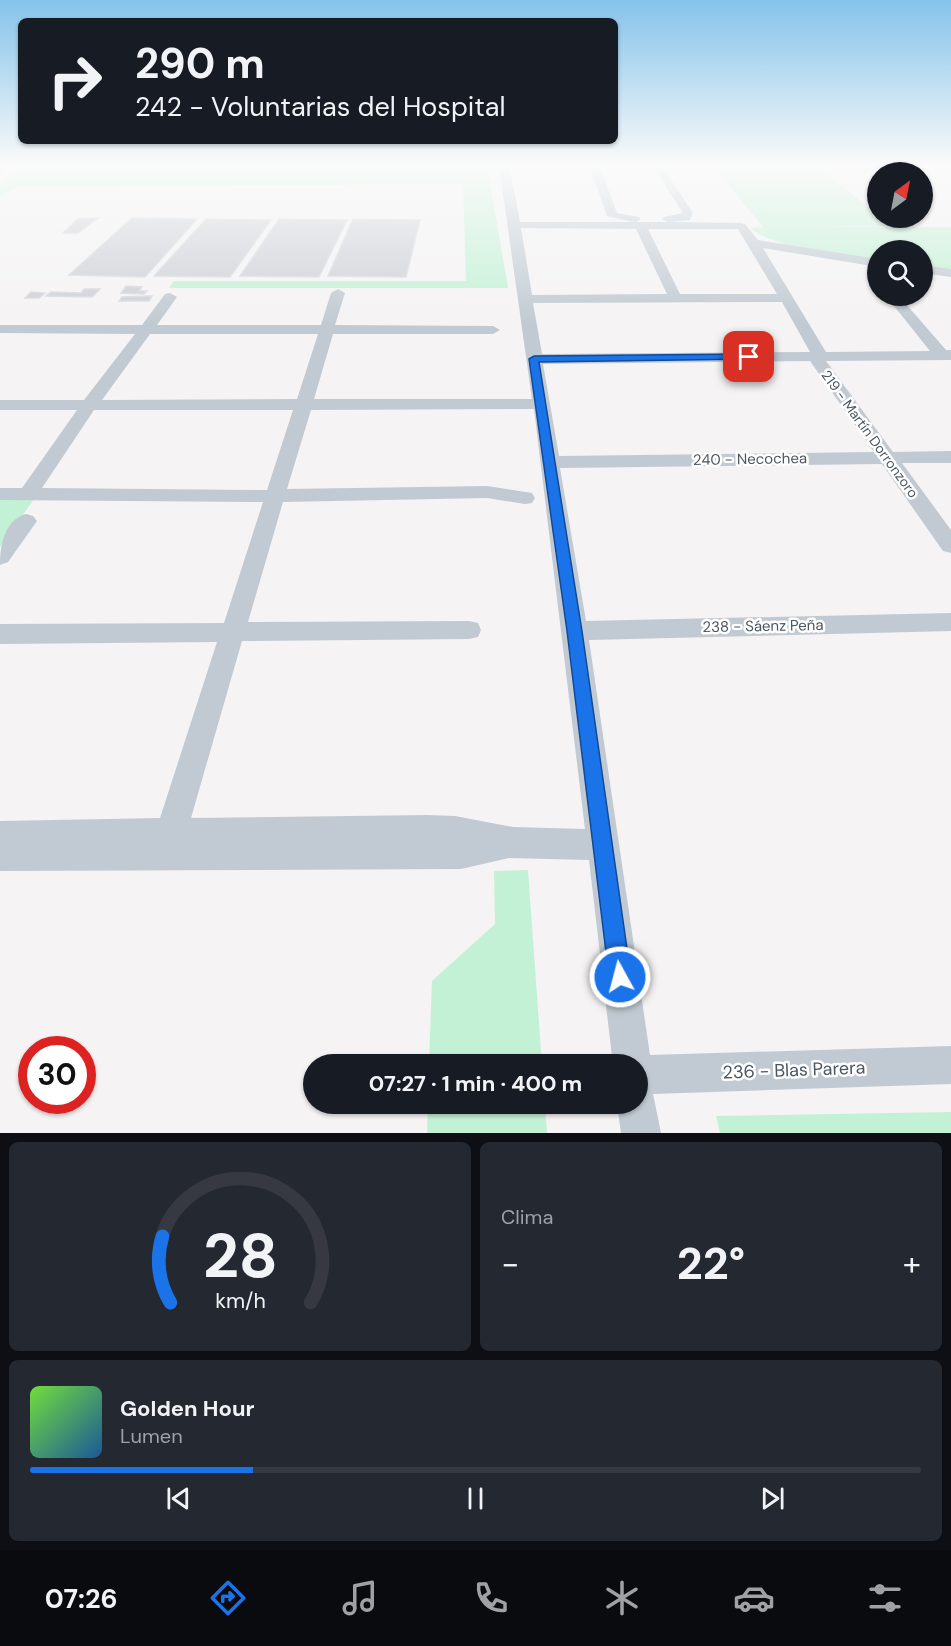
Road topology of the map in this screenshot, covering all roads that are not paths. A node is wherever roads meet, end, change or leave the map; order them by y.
1 (514, 218) edge
2 (621, 218) edge
3 (686, 218) edge
4 (515, 225) junction
5 (640, 225) junction
6 (754, 243) junction
7 (863, 261) junction
8 (867, 262) edge
9 (867, 266) edge
10 (933, 271) edge
11 (951, 273) edge
12 (338, 293) dead end
13 (170, 297) dead end
14 (675, 297) junction
15 (785, 298) junction
16 (526, 299) junction
17 (901, 306) edge
18 (147, 328) junction
19 (0, 329) edge
20 (327, 329) junction
21 (493, 330) dead end
22 (946, 355) edge
23 (818, 356) junction
24 (534, 359) junction
25 (302, 404) junction
26 (540, 404) junction
27 (0, 405) edge
28 (89, 405) junction
29 (951, 457) edge
30 (887, 458) junction
31 (549, 462) junction
32 (0, 494) edge
33 (28, 494) junction
34 (554, 499) junction
35 (272, 500) junction
36 (26, 521) dead end
37 (951, 546) edge
38 (0, 557) edge
39 (951, 622) edge
40 (469, 630) dead end
41 (575, 631) junction
42 (232, 632) junction
43 (0, 634) edge
44 (0, 836) edge
45 (166, 844) junction
46 (603, 845) junction
47 (0, 855) edge
48 (631, 1054) edge
49 (951, 1065) edge
50 (648, 1075) edge
51 (638, 1114) edge
52 (641, 1133) edge

1 - 4 street
2 - 3 street
4 - 5 street
4 - 16 street
5 - 6 street, 219 - Martín Dorronzoro
5 - 14 street
6 - 7 street
6 - 15 street, 219 - Martín Dorronzoro
7 - 8 street
7 - 9 street
10 - 11 street
12 - 20 street
13 - 18 street
14 - 15 street
14 - 16 street
15 - 23 street, 219 - Martín Dorronzoro
16 - 24 street
17 - 22 street
18 - 19 street
18 - 20 street
18 - 28 street
20 - 21 street
20 - 25 street
22 - 23 street
23 - 24 street
23 - 30 street, 219 - Martín Dorronzoro
24 - 26 street
25 - 26 street
25 - 28 street
25 - 35 street
26 - 31 street
27 - 28 street
28 - 33 street
29 - 30 street, 240 - Necochea
30 - 31 street, 240 - Necochea
30 - 37 street, 219 - Martín Dorronzoro
31 - 34 street
32 - 33 street
33 - 35 street
34 - 35 street
34 - 41 street
35 - 42 street
36 - 38 street
39 - 41 street, 238 - Sáenz Peña
40 - 42 street
41 - 46 street
42 - 43 street
42 - 45 street
44 - 45 street
45 - 46 street
45 - 47 street
46 - 48 street
49 - 50 street, 236 - Blas Parera
51 - 52 street

